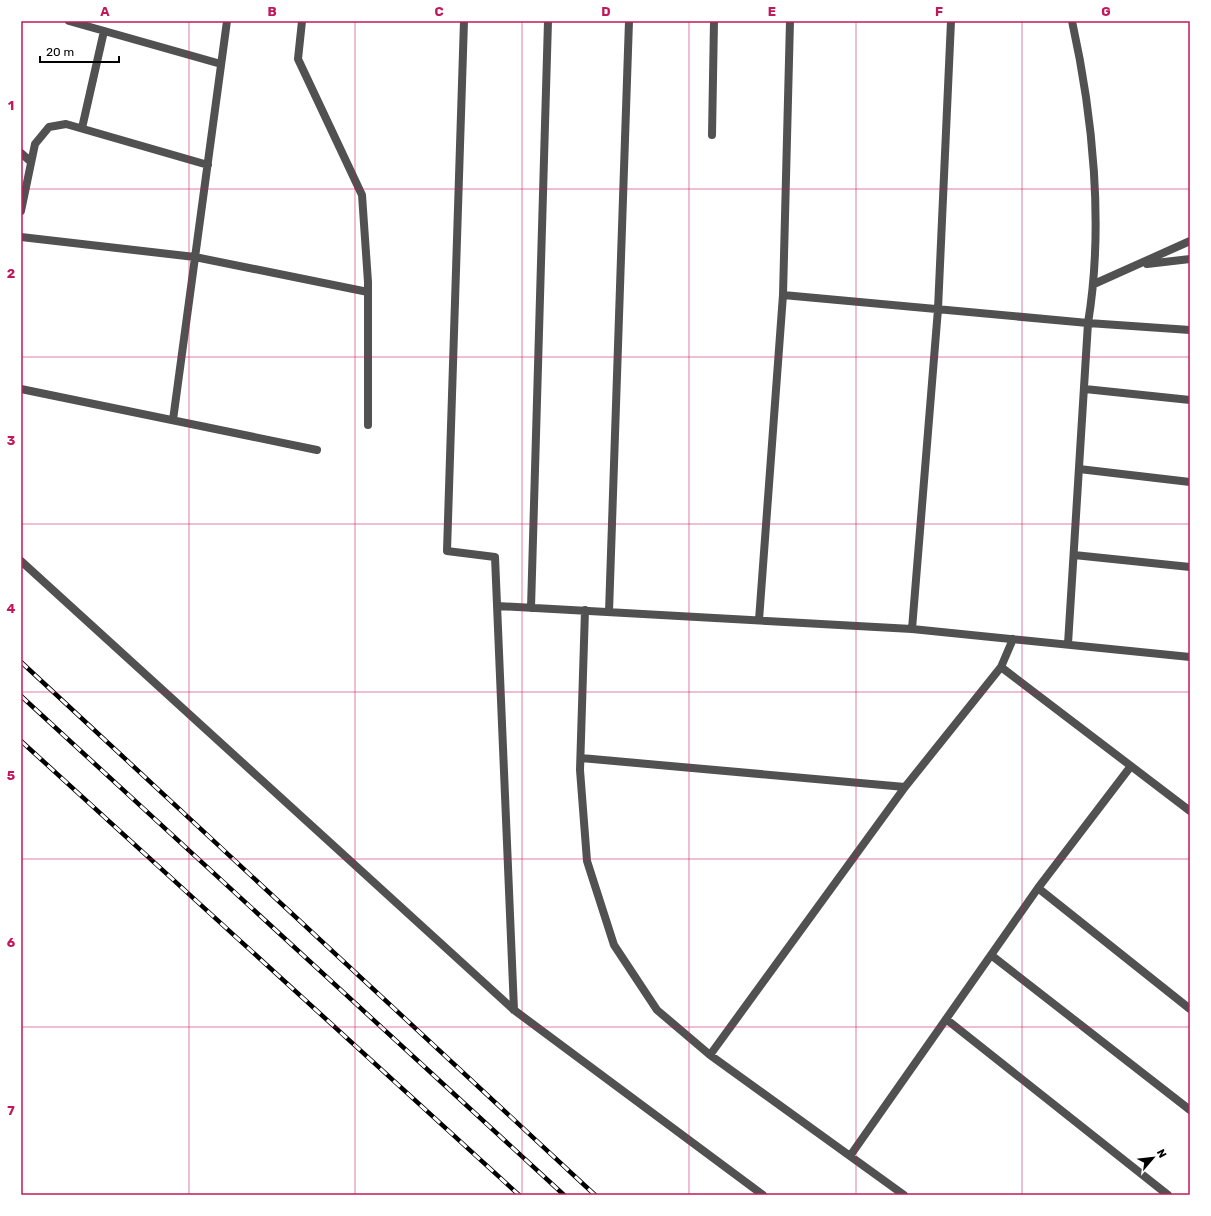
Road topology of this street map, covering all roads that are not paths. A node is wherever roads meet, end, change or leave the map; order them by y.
1 (69, 21) edge
2 (227, 21) edge
3 (302, 21) edge
4 (464, 21) edge
5 (548, 21) edge
6 (629, 21) edge
7 (714, 21) edge
8 (790, 21) edge
9 (951, 21) edge
10 (1072, 21) edge
11 (104, 31) junction
12 (221, 64) junction
13 (82, 128) junction
14 (712, 135) dead end
15 (21, 153) edge
16 (31, 162) junction
17 (208, 165) junction
18 (21, 211) edge
19 (21, 237) edge
20 (1190, 241) edge
21 (195, 257) junction
22 (1190, 259) edge
23 (1138, 265) junction
24 (1094, 284) junction
25 (368, 292) junction
26 (782, 295) junction
27 (938, 310) junction
28 (1088, 323) junction
29 (1190, 330) edge
30 (21, 389) edge
31 (1085, 389) junction
32 (1190, 400) edge
33 (173, 420) junction
34 (368, 425) dead end
35 (317, 450) dead end
36 (1079, 469) junction
37 (1190, 482) edge
38 (1074, 555) junction
39 (21, 561) edge
40 (1190, 567) edge
41 (497, 606) junction
42 (531, 608) junction
43 (585, 610) junction
44 (609, 612) junction
45 (759, 620) junction
46 (912, 629) junction
47 (1012, 639) junction
48 (1068, 644) junction
49 (1190, 657) edge
50 (1001, 667) junction
51 (581, 758) junction
52 (1131, 766) junction
53 (905, 787) junction
54 (1190, 812) edge
55 (1038, 888) junction
56 (991, 955) junction
57 (1190, 1009) edge
58 (514, 1010) junction
59 (946, 1019) junction
60 (710, 1055) junction
61 (1190, 1110) edge
62 (850, 1156) junction
63 (763, 1195) edge
64 (904, 1195) edge
65 (1168, 1195) edge

1 - 11 street
2 - 12 street
3 - 25 street
4 - 41 street
5 - 42 street
6 - 44 street
7 - 14 street
8 - 26 street
9 - 27 street
10 - 24 street
11 - 12 street
11 - 13 street
12 - 17 street
13 - 16 street
13 - 17 street
15 - 16 street
16 - 18 street
17 - 21 street
19 - 21 street
20 - 23 street
21 - 25 street
21 - 33 street
22 - 23 street
23 - 24 street
24 - 28 street
25 - 34 street
26 - 27 street
26 - 45 street
27 - 28 street
27 - 46 street
28 - 29 street
28 - 31 street
30 - 33 street
31 - 32 street
31 - 36 street
33 - 35 street
36 - 37 street
36 - 38 street
38 - 40 street
38 - 48 street
39 - 58 street
41 - 42 street
41 - 58 street
42 - 43 street
43 - 44 street
43 - 51 street
44 - 45 street
45 - 46 street
46 - 47 street
47 - 48 street
47 - 50 street
48 - 49 street
50 - 52 street
50 - 53 street
51 - 53 street
51 - 60 street
52 - 54 street
52 - 55 street
53 - 60 street
55 - 56 street
55 - 57 street
56 - 59 street
56 - 61 street
58 - 63 street
59 - 62 street
59 - 65 street
60 - 62 street
62 - 64 street

